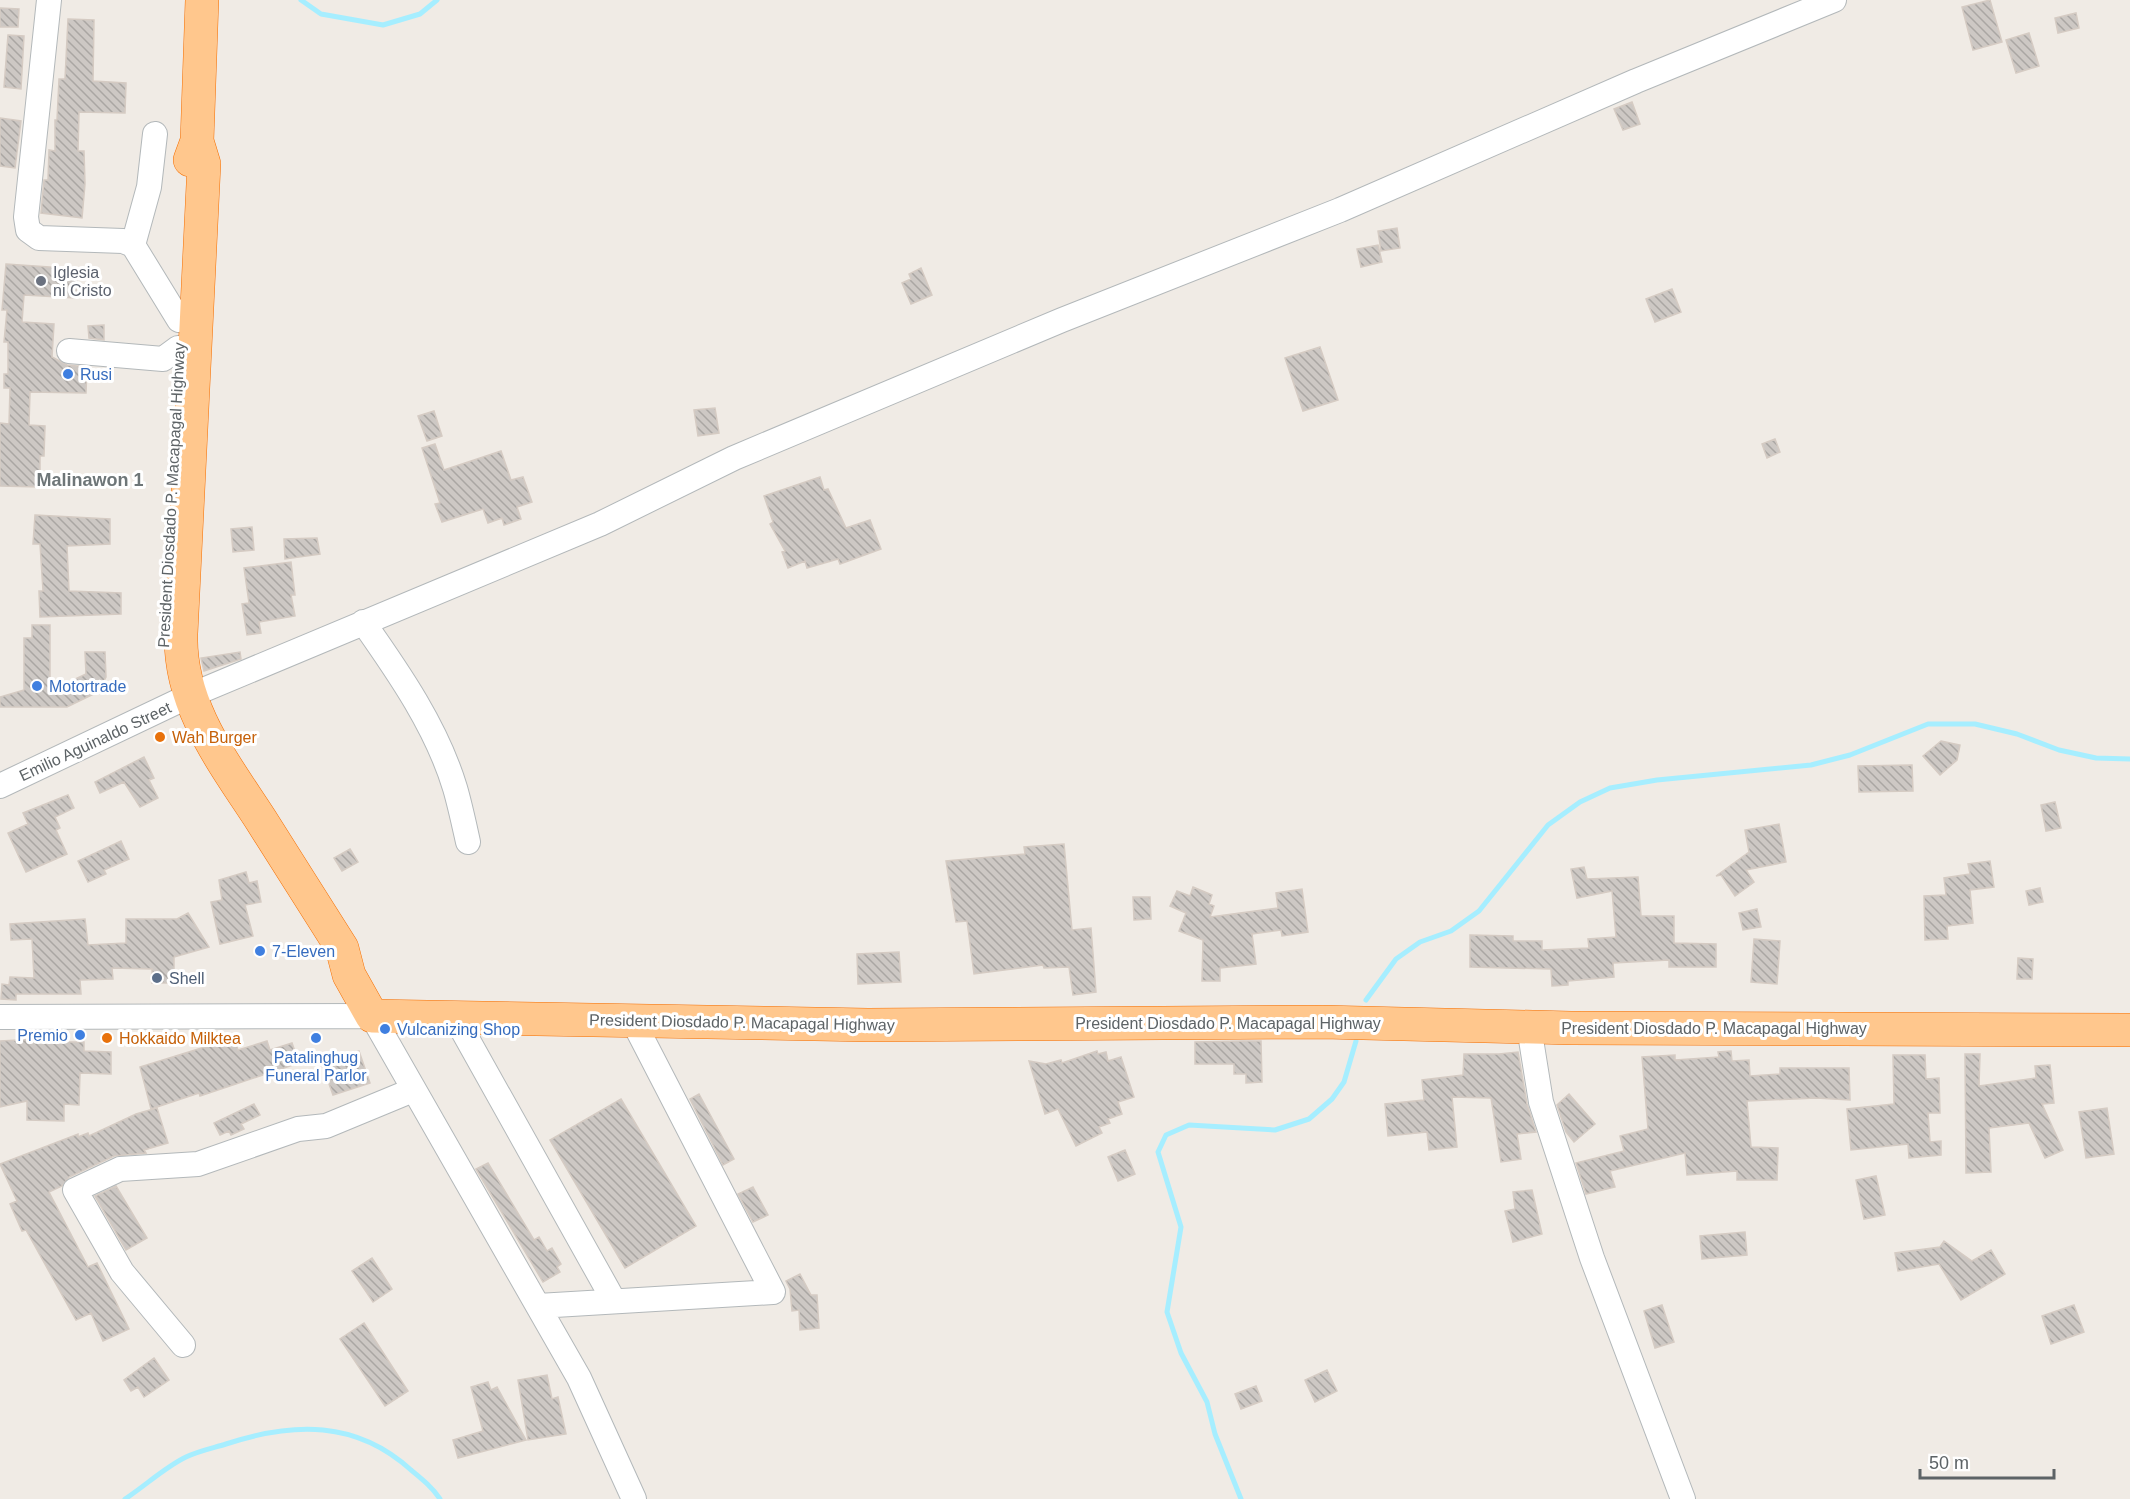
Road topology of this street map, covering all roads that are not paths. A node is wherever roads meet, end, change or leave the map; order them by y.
1 (48, 0) edge
2 (202, 0) edge
3 (1834, 0) edge
4 (155, 134) dead end
5 (197, 141) junction
6 (133, 245) junction
7 (179, 334) junction
8 (69, 351) dead end
9 (184, 391) junction
10 (363, 622) junction
11 (181, 700) junction
12 (0, 786) edge
13 (468, 842) dead end
14 (372, 1016) junction
15 (0, 1017) edge
16 (455, 1017) junction
17 (633, 1021) junction
18 (1529, 1027) junction
19 (2130, 1030) edge
20 (413, 1090) junction
21 (614, 1301) junction
22 (538, 1306) junction
23 (183, 1344) dead end
24 (634, 1499) edge
25 (1683, 1499) edge

1 - 6 street
2 - 5 highway, President Diosdado P. Macapagal Highway
3 - 10 street, Emilio Aguinaldo Street
4 - 6 street
5 - 7 highway, President Diosdado P. Macapagal Highway
5 - 9 highway, President Diosdado P. Macapagal Highway
6 - 7 street
7 - 8 street
7 - 9 highway, President Diosdado P. Macapagal Highway
9 - 11 highway, President Diosdado P. Macapagal Highway
10 - 11 street, Emilio Aguinaldo Street
10 - 13 street
11 - 12 street, Emilio Aguinaldo Street
11 - 14 highway, President Diosdado P. Macapagal Highway
14 - 15 street
14 - 16 highway, President Diosdado P. Macapagal Highway
14 - 20 street
16 - 17 highway, President Diosdado P. Macapagal Highway
16 - 21 street
17 - 18 highway, President Diosdado P. Macapagal Highway
17 - 21 street
18 - 19 highway, President Diosdado P. Macapagal Highway
18 - 25 street
20 - 22 street
20 - 23 street
21 - 22 street
22 - 24 street

